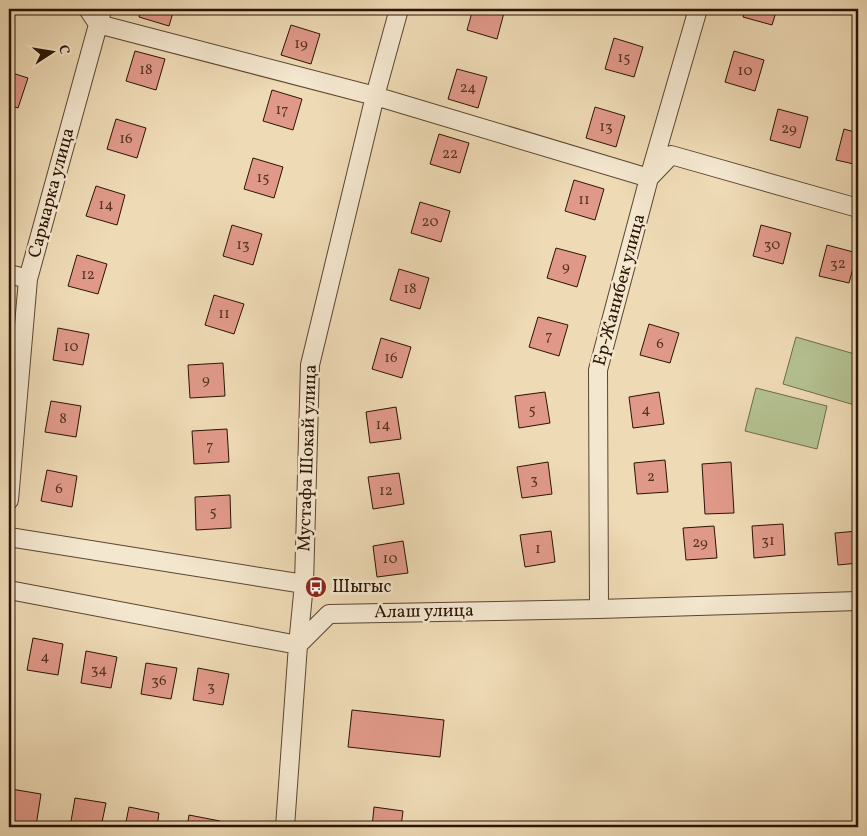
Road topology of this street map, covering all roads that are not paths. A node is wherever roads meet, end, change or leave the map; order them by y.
1 (88, 9) edge
2 (399, 9) edge
3 (698, 9) edge
4 (100, 16) edge
5 (375, 96) junction
6 (649, 178) junction
7 (858, 208) edge
8 (9, 274) edge
9 (28, 279) junction
10 (9, 500) edge
11 (9, 537) edge
12 (304, 584) junction
13 (9, 590) edge
14 (858, 601) edge
15 (599, 609) junction
16 (298, 645) junction
17 (285, 827) edge

1 - 4 street
2 - 5 street, Мустафа Шокай улица
3 - 6 street, Ер-Жанибек улица
4 - 5 street
4 - 9 street, Сарыарка улица
5 - 6 street
5 - 12 street, Мустафа Шокай улица
6 - 7 street
6 - 15 street, Ер-Жанибек улица
8 - 9 street
9 - 10 street, Сарыарка улица
11 - 12 street
12 - 16 street, Мустафа Шокай улица
13 - 16 street
14 - 15 street, Алаш улица
15 - 16 street, Алаш улица
16 - 17 street, Мустафа Шокай улица

